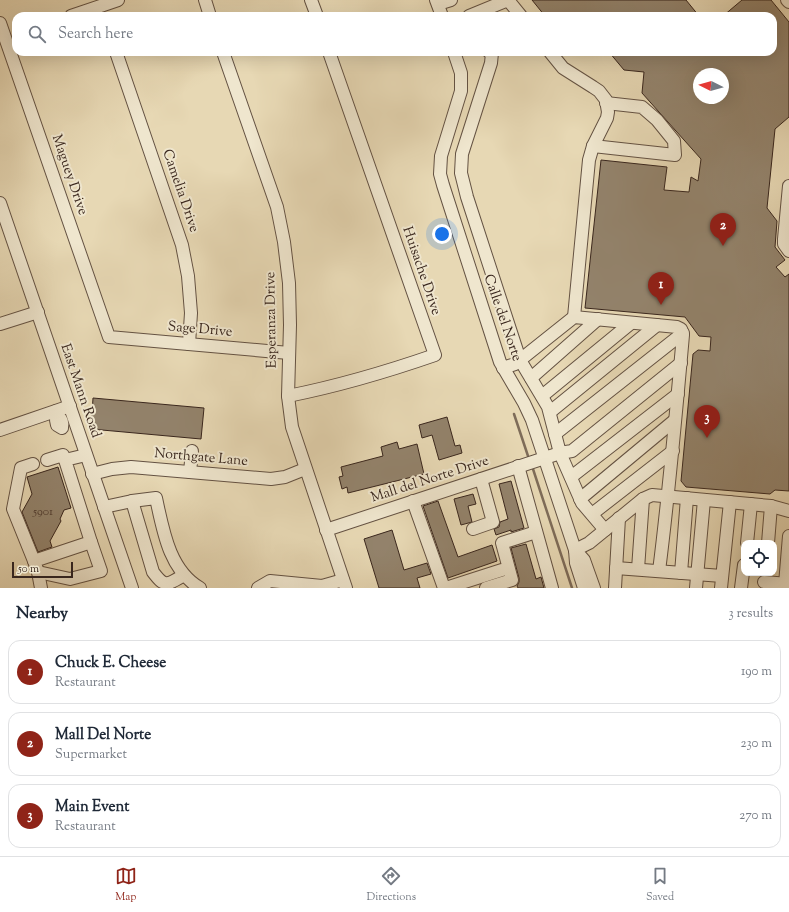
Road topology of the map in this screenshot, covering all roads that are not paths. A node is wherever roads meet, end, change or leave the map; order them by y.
1 (118, 0) edge
2 (205, 0) edge
3 (311, 0) edge
4 (451, 0) edge
5 (508, 0) edge
6 (437, 2) edge
7 (101, 7) edge
8 (84, 12) edge
9 (209, 12) edge
10 (316, 12) edge
11 (441, 12) edge
12 (479, 12) edge
13 (517, 12) edge
14 (0, 23) edge
15 (7, 38) edge
16 (12, 53) edge
17 (13, 56) edge
18 (117, 56) edge
19 (224, 56) edge
20 (330, 56) edge
21 (455, 56) edge
22 (492, 56) edge
23 (553, 56) edge
24 (606, 103) junction
25 (448, 135) junction
26 (466, 143) junction
27 (593, 146) junction
28 (789, 193) edge
29 (0, 203) edge
30 (477, 229) junction
31 (459, 236) junction
32 (789, 252) edge
33 (504, 310) junction
34 (38, 312) junction
35 (485, 317) junction
36 (574, 317) junction
37 (598, 319) junction
38 (631, 322) junction
39 (0, 324) edge
40 (657, 325) junction
41 (683, 333) junction
42 (109, 337) joint
43 (189, 344) junction
44 (289, 353) junction
45 (520, 360) junction
46 (681, 363) junction
47 (503, 368) junction
48 (531, 378) junction
49 (678, 394) junction
50 (288, 396) junction
51 (542, 396) junction
52 (70, 406) junction
53 (550, 412) junction
54 (59, 418) junction
55 (676, 420) junction
56 (77, 429) junction
57 (0, 430) edge
58 (555, 434) junction
59 (192, 451) dead end
60 (673, 451) junction
61 (560, 453) junction
62 (86, 455) junction
63 (543, 458) junction
64 (46, 460) dead end
65 (65, 460) junction
66 (33, 464) dead end
67 (518, 466) junction
68 (305, 469) junction
69 (190, 472) junction
70 (92, 474) junction
71 (571, 477) junction
72 (481, 479) junction
73 (668, 496) junction
74 (687, 498) junction
75 (580, 499) junction
76 (643, 499) junction
77 (704, 500) junction
78 (132, 501) junction
79 (413, 501) junction
80 (730, 502) junction
81 (751, 504) junction
82 (771, 506) junction
83 (104, 507) junction
84 (789, 511) edge
85 (592, 514) junction
86 (619, 518) junction
87 (473, 529) dead end
88 (326, 530) junction
89 (605, 530) junction
90 (536, 532) junction
91 (789, 536) edge
92 (746, 540) edge
93 (768, 540) edge
94 (91, 542) junction
95 (575, 550) junction
96 (36, 566) junction
97 (616, 568) junction
98 (638, 569) junction
99 (502, 570) dead end
100 (659, 571) junction
101 (681, 573) junction
102 (697, 574) junction
103 (184, 575) junction
104 (743, 576) edge
105 (764, 581) edge
106 (722, 582) edge
107 (345, 584) edge
108 (787, 584) edge
109 (32, 588) edge
110 (41, 588) edge
111 (132, 588) edge
112 (200, 588) edge
113 (258, 588) edge
114 (445, 588) edge
115 (486, 588) edge
116 (552, 588) edge
117 (584, 588) edge
118 (594, 588) edge
119 (615, 588) edge
120 (696, 588) edge
121 (742, 588) edge

1 - 7 street
2 - 9 street
3 - 10 street
4 - 6 street
5 - 12 street
5 - 13 street
6 - 11 street
7 - 8 street
14 - 15 street, Maguey Drive
15 - 16 street, Maguey Drive
17 - 42 street, Maguey Drive
18 - 43 street, Camelia Drive
19 - 44 street, Esperanza Drive
20 - 50 street, Huisache Drive
21 - 25 street, Calle del Norte
22 - 26 street
23 - 24 street
24 - 27 street
24 - 27 street
25 - 26 street
25 - 31 street, Calle del Norte
26 - 30 street
27 - 36 street
28 - 32 street
29 - 34 street, East Mann Road
30 - 31 street
30 - 33 street
31 - 35 street, Calle del Norte
33 - 35 street
33 - 45 street
34 - 39 street
34 - 52 street, East Mann Road
35 - 47 street, Calle del Norte
36 - 37 street
36 - 45 street
37 - 38 street
37 - 48 street
38 - 40 street
38 - 51 street
40 - 41 street
40 - 53 street
41 - 46 street
41 - 58 street
42 - 43 street, Sage Drive
43 - 44 street, Sage Drive
44 - 50 street, Esperanza Drive
45 - 47 street
45 - 48 street
46 - 49 street
46 - 61 street, Mall del Norte Drive
47 - 63 street, Calle del Norte
48 - 51 street
49 - 55 street
49 - 71 street
50 - 68 street, Esperanza Drive
51 - 53 street
52 - 54 street
52 - 56 street, East Mann Road
53 - 58 street
54 - 56 street
54 - 57 street
55 - 60 street
55 - 75 street
56 - 62 street, East Mann Road
58 - 61 street
59 - 69 street
60 - 73 street
60 - 85 street
61 - 63 street, Mall del Norte Drive
61 - 71 street
62 - 65 street
62 - 70 street, East Mann Road
63 - 67 street, Mall del Norte Drive
63 - 95 street, Calle del Norte
64 - 65 street
65 - 94 street
66 - 96 street
67 - 72 street, Mall del Norte Drive
67 - 90 street
68 - 69 street, Northgate Lane
68 - 88 street, Esperanza Drive
69 - 70 street, Northgate Lane
70 - 83 street, East Mann Road
71 - 75 street
72 - 79 street, Mall del Norte Drive
72 - 87 street
73 - 74 street
73 - 76 street
73 - 100 street
74 - 77 street
74 - 101 street
75 - 85 street
76 - 86 street
76 - 98 street
77 - 80 street
77 - 102 street
78 - 83 street
78 - 103 street
78 - 103 street
79 - 88 street, Mall del Norte Drive
79 - 114 street
80 - 81 street
80 - 106 street
81 - 82 street
81 - 92 street
82 - 84 street
82 - 93 street
83 - 111 street, East Mann Road
85 - 89 street
86 - 89 street
86 - 97 street
88 - 107 street, Esperanza Drive
89 - 95 street
90 - 115 street
90 - 116 street
91 - 108 street
94 - 96 street
94 - 96 street
95 - 117 street, Calle del Norte
95 - 118 street
96 - 109 street
96 - 110 street
97 - 98 street
97 - 119 street
98 - 100 street
99 - 114 street
100 - 101 street
101 - 102 street
102 - 106 street
102 - 120 street
103 - 112 street
104 - 121 street
105 - 108 street
107 - 113 street

